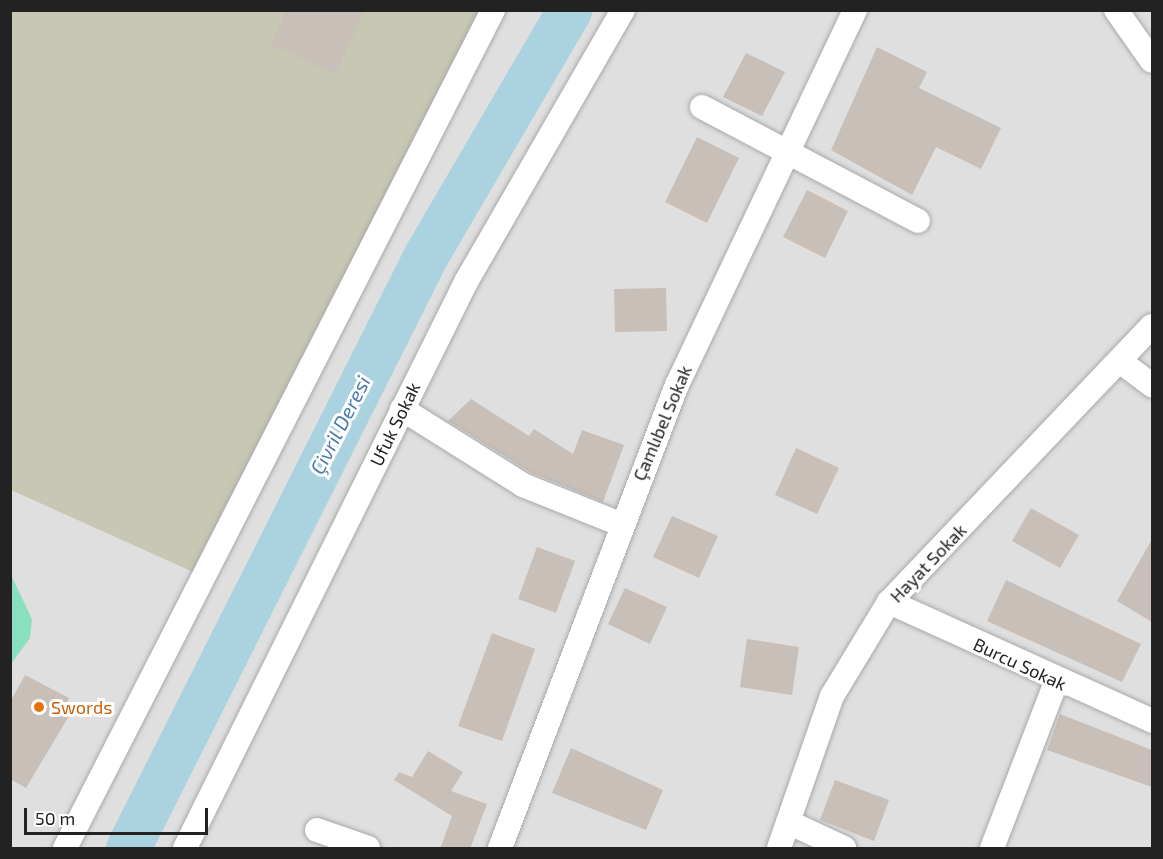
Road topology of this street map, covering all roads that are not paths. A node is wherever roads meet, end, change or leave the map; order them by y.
1 (493, 10) edge
2 (623, 10) edge
3 (855, 10) edge
4 (1116, 10) edge
5 (1133, 10) edge
6 (1152, 44) edge
7 (1152, 62) edge
8 (702, 107) dead end
9 (787, 150) junction
10 (918, 221) dead end
11 (1152, 326) edge
12 (1121, 362) junction
13 (1152, 385) edge
14 (402, 409) junction
15 (620, 525) junction
16 (889, 602) junction
17 (1056, 682) junction
18 (1152, 721) edge
19 (788, 822) junction
20 (317, 830) dead end
21 (64, 849) edge
22 (185, 849) edge
23 (368, 849) edge
24 (500, 849) edge
25 (779, 849) edge
26 (844, 849) edge
27 (992, 849) edge

1 - 21 street
2 - 14 street, Ufuk Sokak
3 - 9 street, Çamlıbel Sokak
4 - 7 street
5 - 6 street
8 - 9 street
9 - 10 street
9 - 15 street, Çamlıbel Sokak
11 - 12 street, Hayat Sokak
12 - 13 street
12 - 16 street, Hayat Sokak
14 - 15 street
14 - 22 street, Ufuk Sokak
15 - 24 street, Çamlıbel Sokak
16 - 17 street, Burcu Sokak
16 - 19 street, Hayat Sokak
17 - 18 street, Burcu Sokak
17 - 27 street
19 - 25 street, Hayat Sokak
19 - 26 street
20 - 23 street

